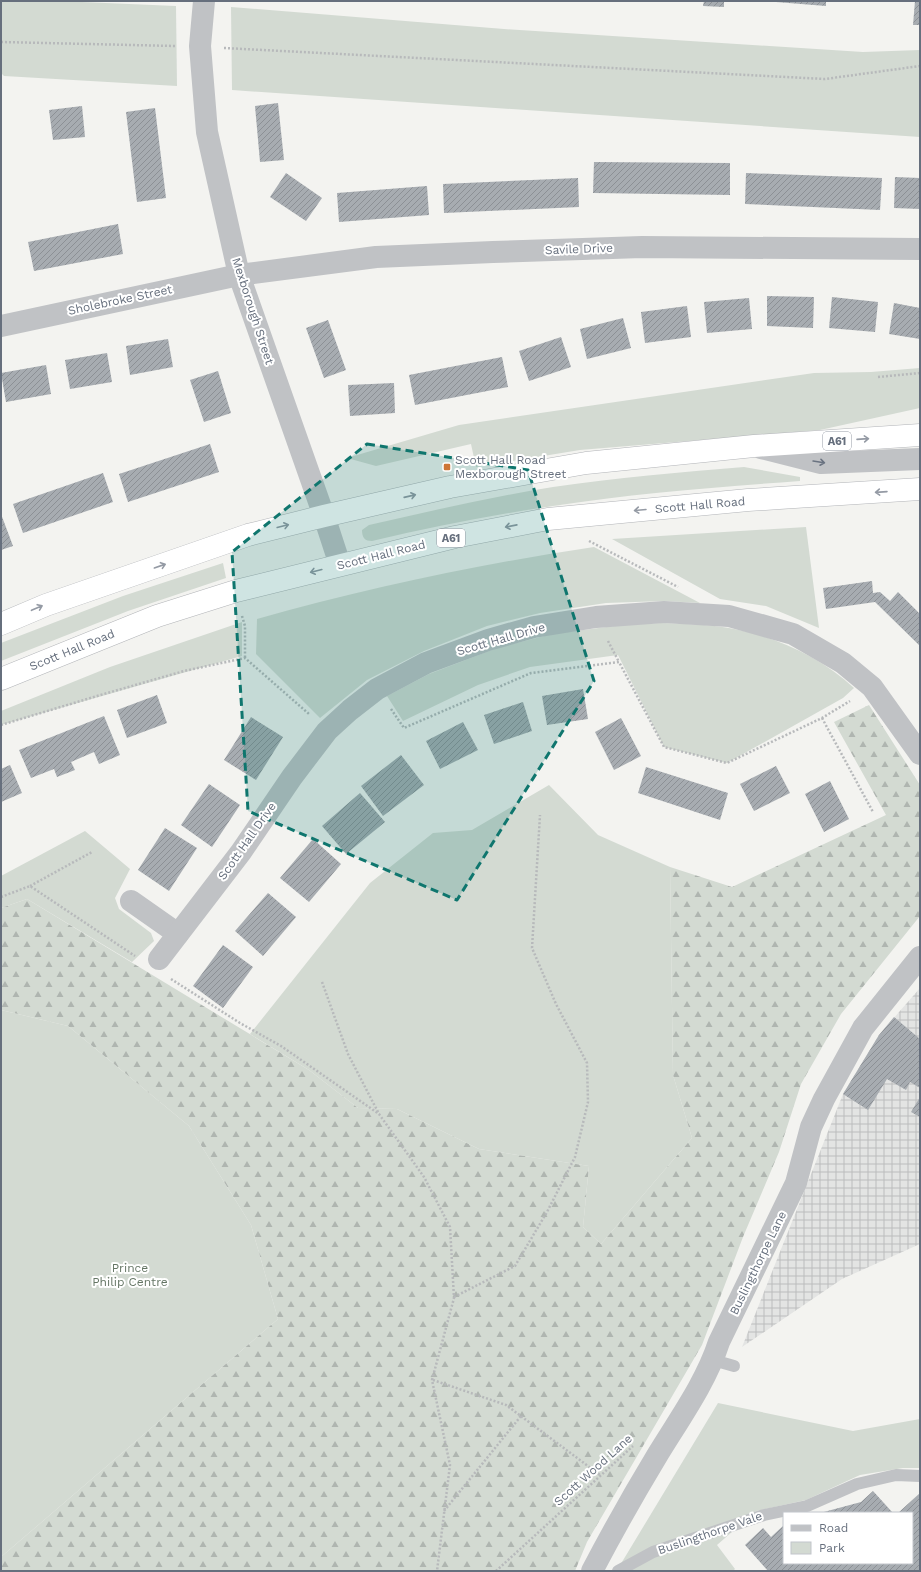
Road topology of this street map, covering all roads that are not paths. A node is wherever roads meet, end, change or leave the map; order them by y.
1 (204, 1) edge
2 (920, 249) edge
3 (239, 275) junction
4 (1, 326) edge
5 (920, 435) edge
6 (754, 446) junction
7 (920, 459) edge
8 (920, 489) edge
9 (324, 516) junction
10 (340, 565) junction
11 (1, 624) edge
12 (1, 679) edge
13 (920, 754) edge
14 (131, 900) dead end
15 (178, 934) junction
16 (920, 957) edge
17 (155, 965) road end
18 (920, 1476) edge
19 (592, 1571) edge
20 (618, 1571) edge

1 - 3 street, Mexborough Street
2 - 3 street, Savile Drive
3 - 4 street, Sholebroke Street
3 - 9 street, Mexborough Street
6 -> 5 highway, A61
6 -> 7 street
9 -> 6 highway, A61
8 -> 10 highway, Scott Hall Road / A61
9 - 10 street, Mexborough Street
11 -> 9 highway, A61
10 -> 12 highway, Scott Hall Road / A61
13 - 15 street, Scott Hall Drive
14 - 15 street
15 - 17 street, Scott Hall Drive
16 - 19 street, Buslingthorpe Lane
18 - 20 lane, Buslingthorpe Vale

